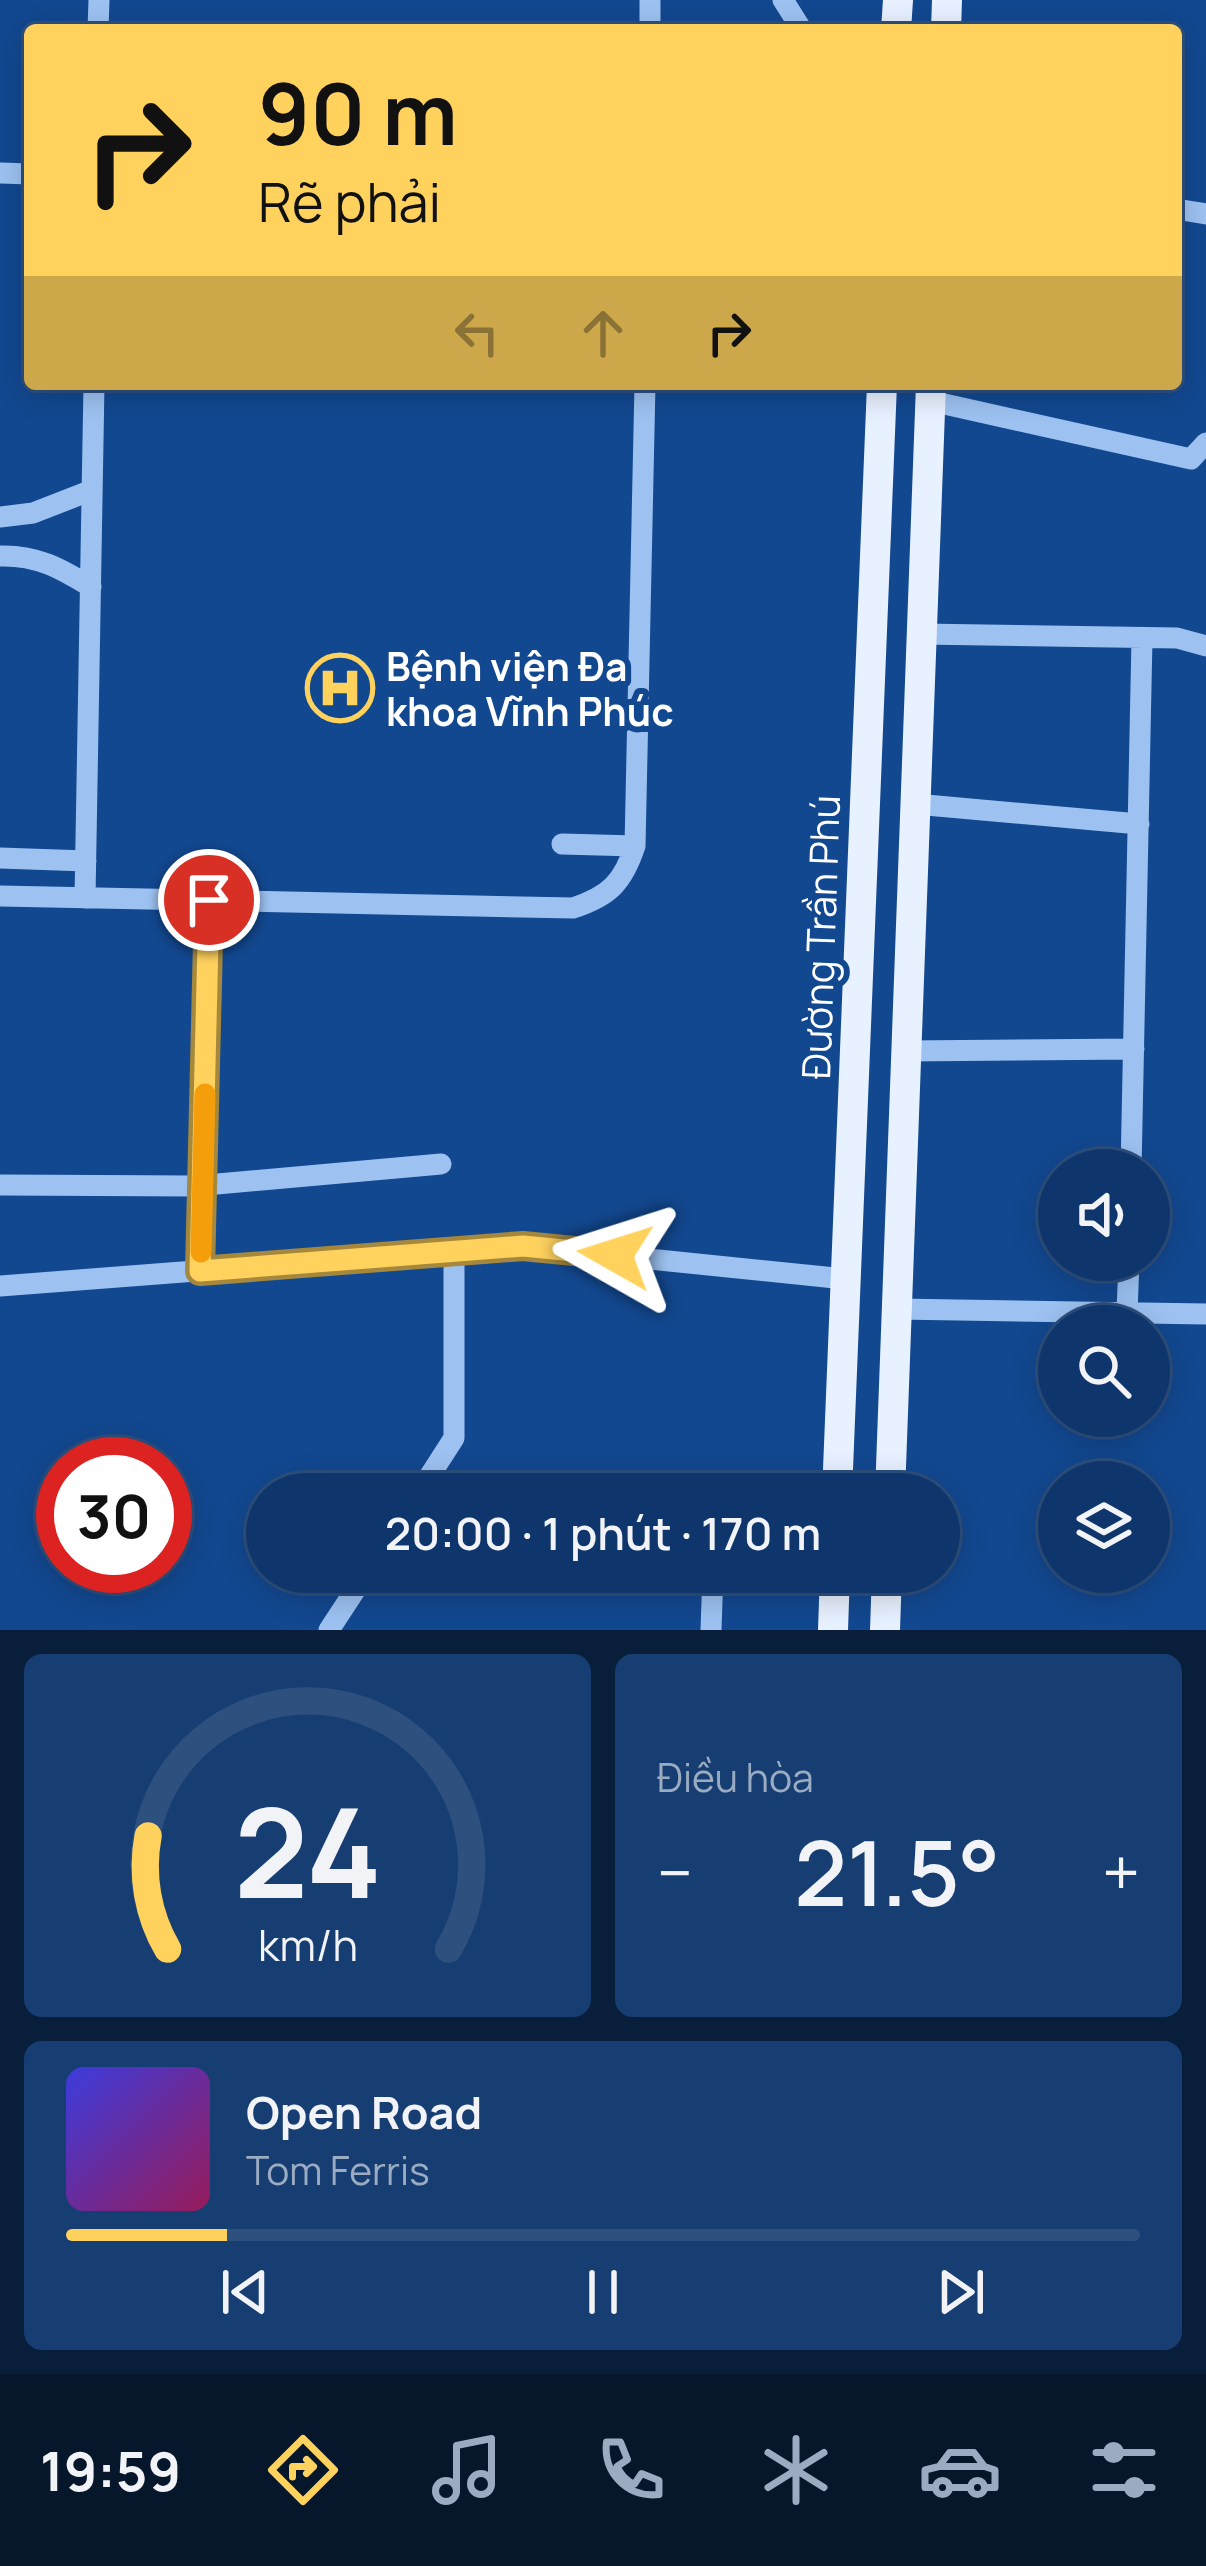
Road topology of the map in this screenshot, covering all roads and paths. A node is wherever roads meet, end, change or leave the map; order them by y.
1 (94, 390) edge
2 (645, 390) edge
3 (882, 390) edge
4 (931, 392) edge
5 (1206, 442) edge
6 (92, 490) junction
7 (0, 517) edge
8 (0, 556) edge
9 (91, 586) junction
10 (921, 634) junction
11 (1142, 638) junction
12 (1206, 646) edge
13 (915, 804) junction
14 (1139, 824) junction
15 (562, 844) dead end
16 (635, 846) junction
17 (0, 858) edge
18 (86, 861) junction
19 (0, 896) edge
20 (85, 898) junction
21 (209, 900) junction
22 (1134, 1048) junction
23 (906, 1051) junction
24 (1132, 1149) edge
25 (441, 1164) dead end
26 (0, 1185) edge
27 (202, 1185) junction
28 (454, 1251) junction
29 (200, 1271) junction
30 (845, 1279) junction
31 (0, 1286) edge
32 (896, 1310) junction
33 (1038, 1312) edge
34 (1170, 1314) edge
35 (1206, 1314) edge
36 (432, 1473) edge
37 (838, 1473) edge
38 (891, 1473) edge
39 (353, 1593) edge
40 (712, 1593) edge
41 (834, 1593) edge
42 (886, 1593) edge
43 (329, 1630) edge
44 (711, 1630) edge
45 (833, 1630) edge
46 (885, 1630) edge

1 - 6 street
2 - 16 street
3 - 30 main road, Đường Trần Phú
4 - 5 street
4 - 10 main road
6 - 7 street
6 - 9 street
8 - 9 street
9 - 18 street
10 - 11 street
10 - 13 main road
11 - 12 street
11 - 14 street
13 - 14 street
13 - 23 main road
14 - 22 street
15 - 16 street
16 - 21 street
17 - 18 street
18 - 20 street
19 - 20 street
20 - 21 street
21 - 27 street
22 - 23 street
22 - 24 street
23 - 32 main road
25 - 27 street
26 - 27 street
27 - 29 street
28 - 29 street
28 - 30 street
28 - 36 street
29 - 31 street
30 - 37 main road, Đường Trần Phú
32 - 33 street
32 - 38 main road
34 - 35 street
39 - 43 street
40 - 44 street
41 - 45 main road
42 - 46 main road

